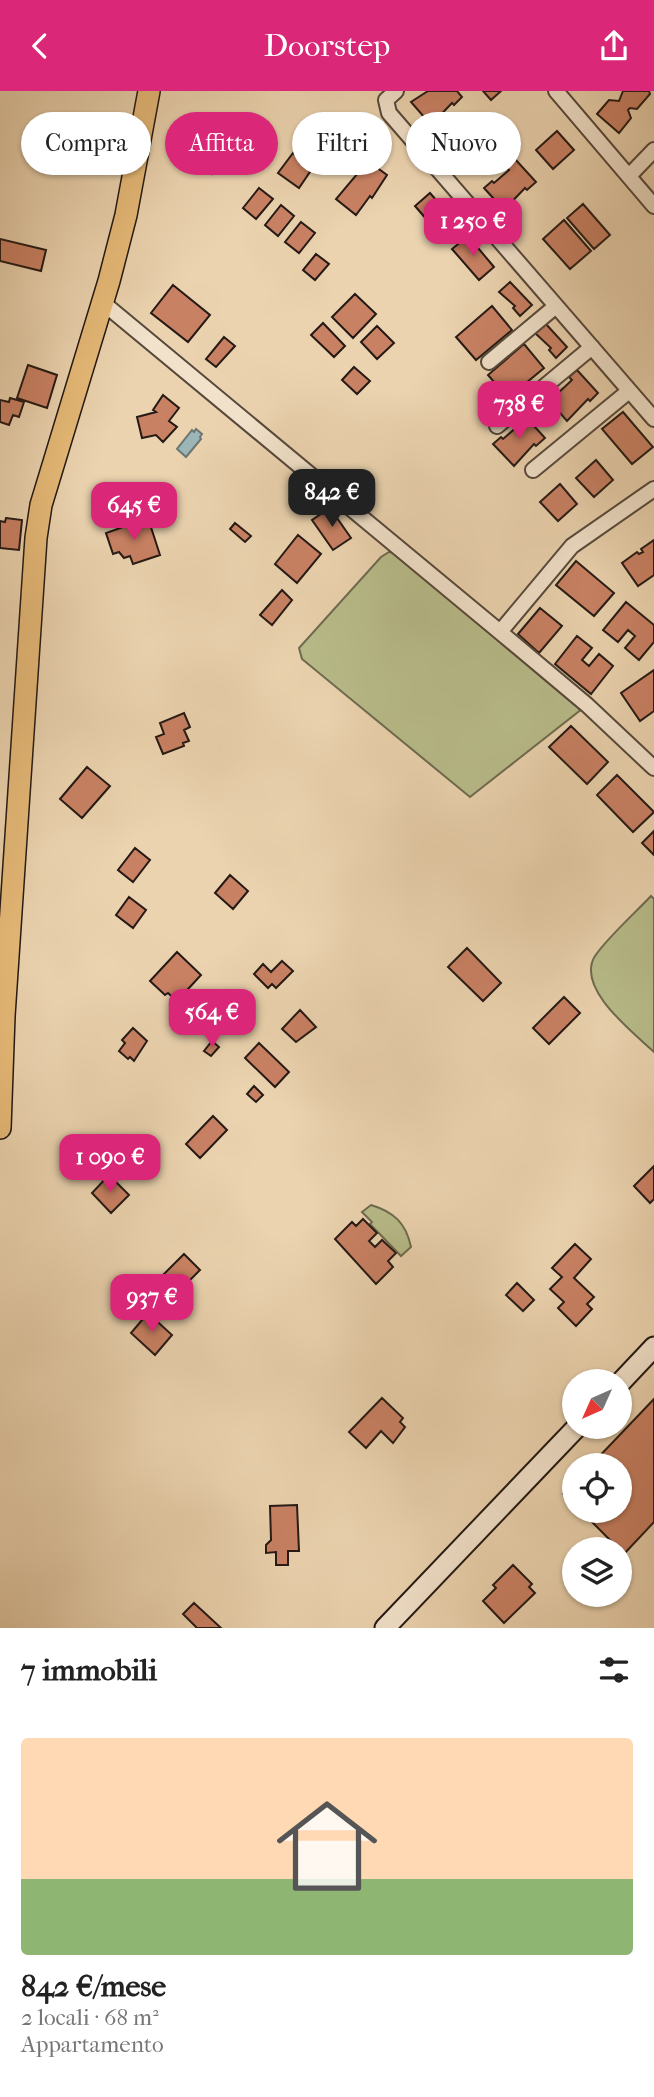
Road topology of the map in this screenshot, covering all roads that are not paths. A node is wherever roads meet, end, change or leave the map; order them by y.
1 (149, 91) edge
2 (396, 91) edge
3 (556, 91) edge
4 (654, 150) edge
5 (629, 176) junction
6 (654, 205) edge
7 (102, 302) junction
8 (556, 306) junction
9 (592, 347) junction
10 (489, 362) dead end
11 (629, 390) junction
12 (654, 419) edge
13 (497, 426) dead end
14 (533, 470) dead end
15 (654, 489) edge
16 (500, 632) junction
17 (654, 768) edge
18 (0, 1128) edge
19 (654, 1347) edge
20 (632, 1370) edge
21 (566, 1439) edge
22 (385, 1628) edge

1 - 7 main road
2 - 8 street
3 - 5 street
4 - 5 street
5 - 6 street
7 - 16 street
7 - 18 main road
8 - 9 street
8 - 10 street
9 - 11 street
9 - 13 street
11 - 12 street
11 - 14 street
15 - 16 street
16 - 17 street
19 - 20 main road
21 - 22 main road

